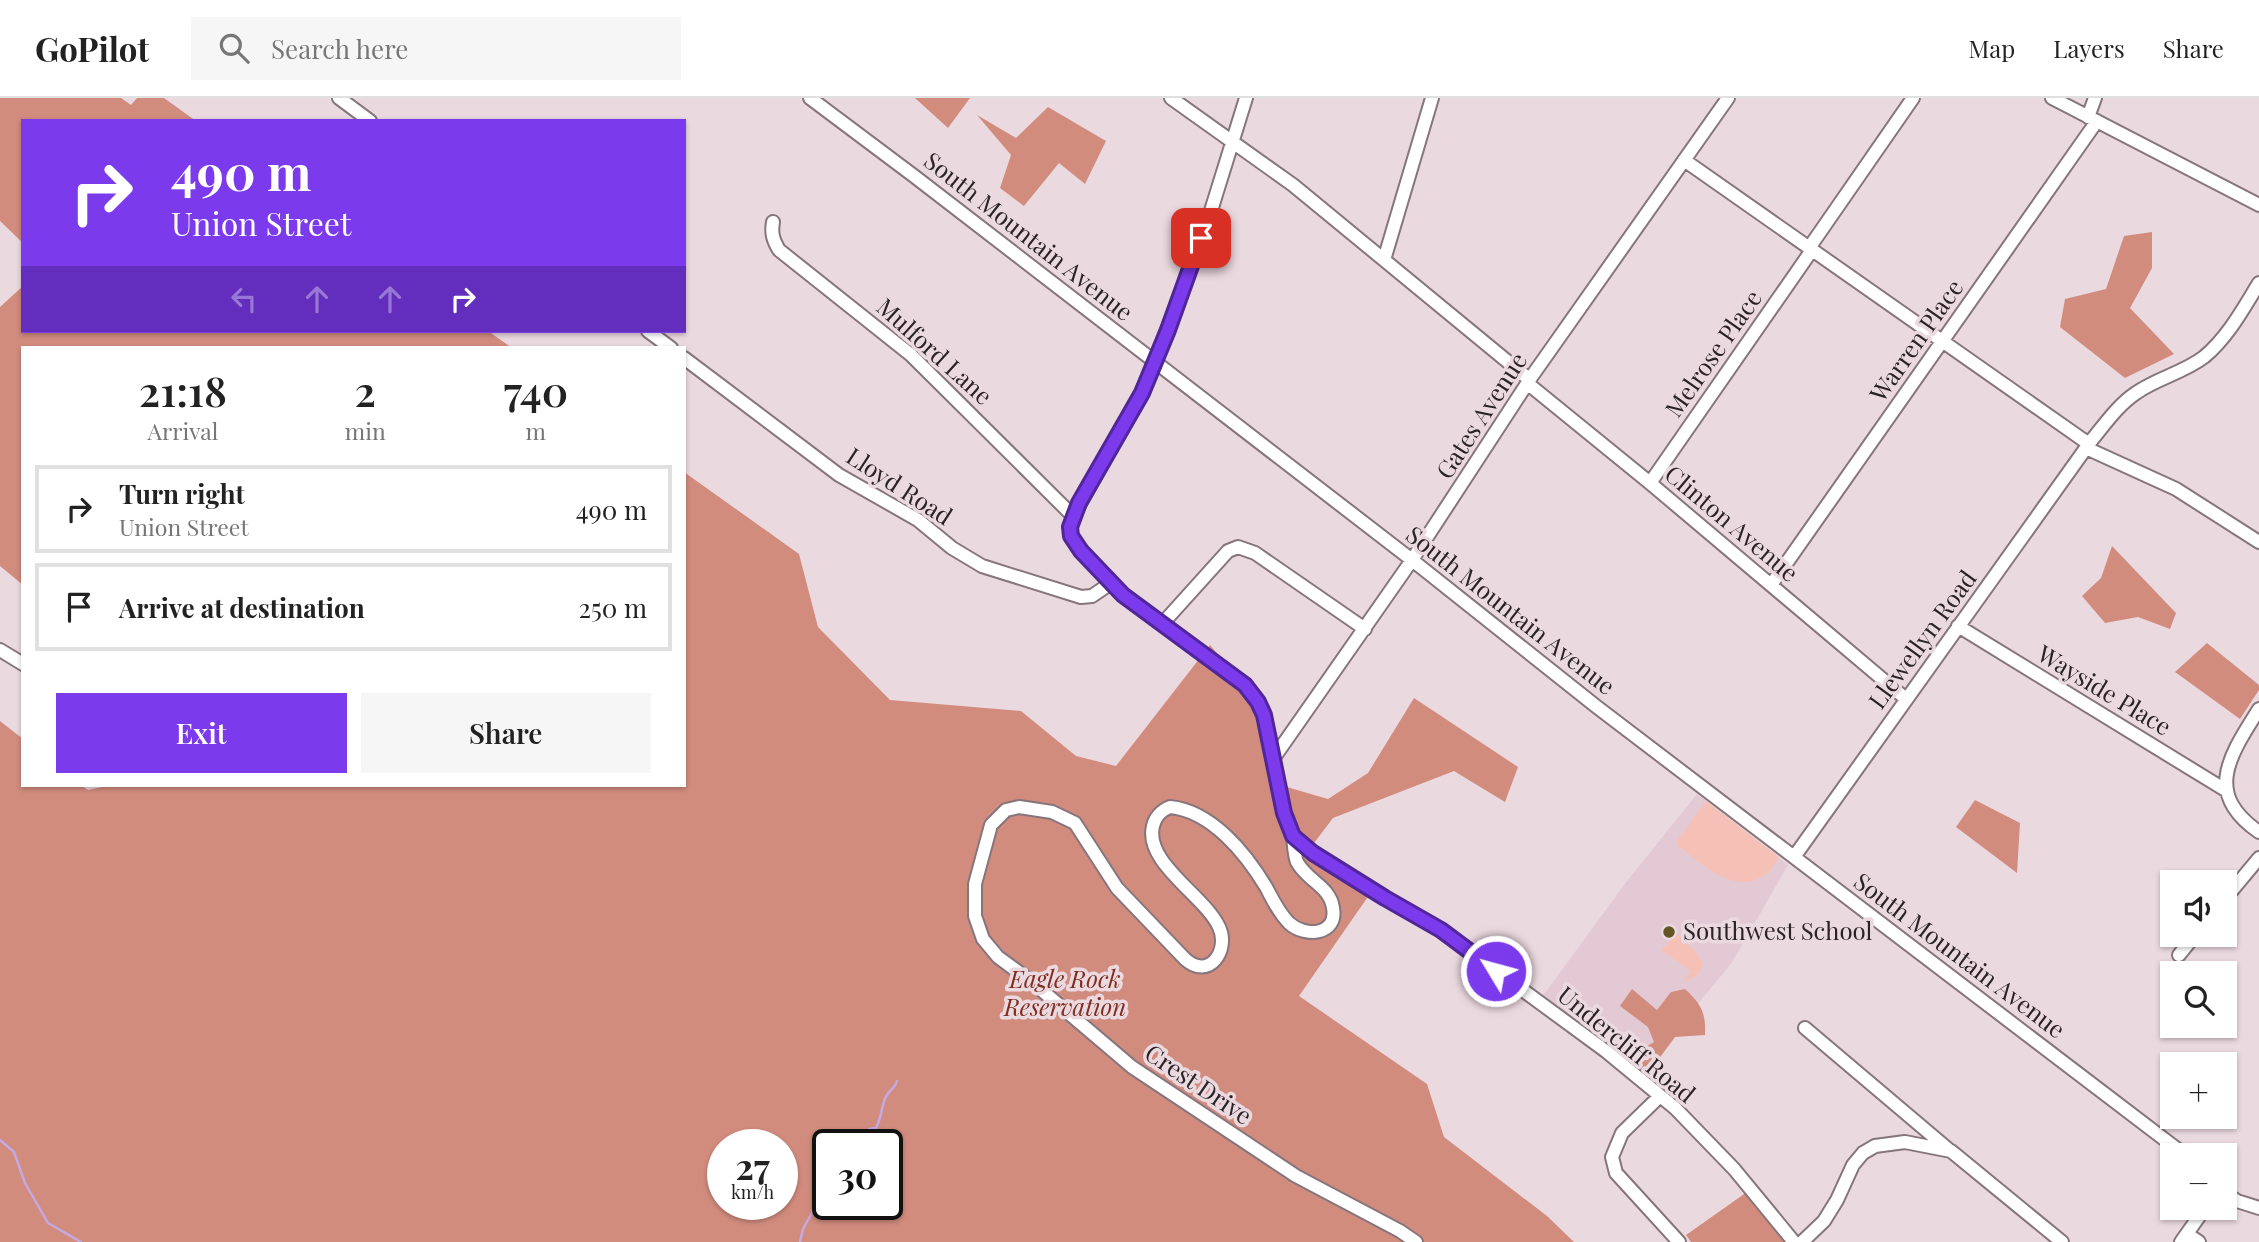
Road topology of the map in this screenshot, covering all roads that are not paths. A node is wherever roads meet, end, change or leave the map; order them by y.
1 (339, 98) edge
2 (810, 98) edge
3 (1171, 98) edge
4 (1246, 98) edge
5 (1432, 98) edge
6 (1728, 98) edge
7 (1913, 98) edge
8 (2052, 98) edge
9 (2095, 98) edge
10 (367, 119) edge
11 (2093, 119) junction
12 (1233, 142) junction
13 (1684, 160) junction
14 (2259, 205) edge
15 (773, 222) dead end
16 (1811, 249) junction
17 (1384, 260) junction
18 (2259, 283) edge
19 (651, 333) edge
20 (1942, 341) junction
21 (668, 346) edge
22 (686, 360) edge
23 (1155, 362) junction
24 (1529, 382) junction
25 (2088, 446) junction
26 (1650, 483) junction
27 (1073, 516) junction
28 (2259, 542) edge
29 (1412, 560) junction
30 (1111, 583) junction
31 (1771, 585) junction
32 (1163, 623) junction
33 (1958, 626) junction
34 (1365, 629) junction
35 (0, 650) edge
36 (21, 663) edge
37 (1906, 699) junction
38 (2259, 709) edge
39 (1273, 759) junction
40 (2227, 791) junction
41 (2259, 832) edge
42 (1293, 836) junction
43 (1794, 857) junction
44 (2259, 858) edge
45 (2237, 884) edge
46 (2185, 947) edge
47 (2179, 955) dead end
48 (1805, 1028) dead end
49 (1660, 1096) junction
50 (2169, 1143) edge
51 (1951, 1151) junction
52 (2237, 1201) edge
53 (2259, 1208) edge
54 (2197, 1220) edge
55 (2184, 1238) edge
56 (1416, 1242) edge
57 (1679, 1242) edge
58 (1794, 1242) edge
59 (1802, 1242) edge
60 (2062, 1242) edge
61 (2199, 1242) edge

1 - 10 street
2 - 23 street, South Mountain Avenue
3 - 12 street, Clinton Avenue
4 - 12 street
5 - 17 street
6 - 13 street, Gates Avenue
7 - 16 street, Melrose Place
8 - 11 street
9 - 11 street, Warren Place
11 - 14 street
11 - 20 street, Warren Place
12 - 17 street, Clinton Avenue
12 - 23 street
13 - 16 street
13 - 24 street, Gates Avenue
15 - 27 street, Mulford Lane
16 - 20 street
16 - 26 street, Melrose Place
17 - 24 street, Clinton Avenue
18 - 25 street, Llewellyn Road
19 - 21 street
20 - 25 street
20 - 31 street, Warren Place
22 - 30 street, Lloyd Road
23 - 27 street
23 - 29 street, South Mountain Avenue
24 - 26 street, Clinton Avenue
24 - 29 street, Gates Avenue
25 - 28 street
25 - 33 street, Llewellyn Road
26 - 31 street, Clinton Avenue
27 - 30 street
29 - 34 street, Gates Avenue
29 - 43 street, South Mountain Avenue
30 - 32 street
31 - 37 street, Clinton Avenue
32 - 34 street
32 - 39 street
33 - 37 street, Llewellyn Road
33 - 40 street, Wayside Place
34 - 39 street, Gates Avenue
35 - 36 street
37 - 43 street, Llewellyn Road
38 - 40 street
39 - 42 street
40 - 41 street
42 - 49 street, Undercliff Road
42 - 56 street, Crest Drive
43 - 50 street, South Mountain Avenue
44 - 45 street
46 - 47 street
48 - 51 street
49 - 57 street
49 - 58 street, Undercliff Road
51 - 59 street
51 - 60 street
52 - 53 street
54 - 55 street
55 - 61 street

